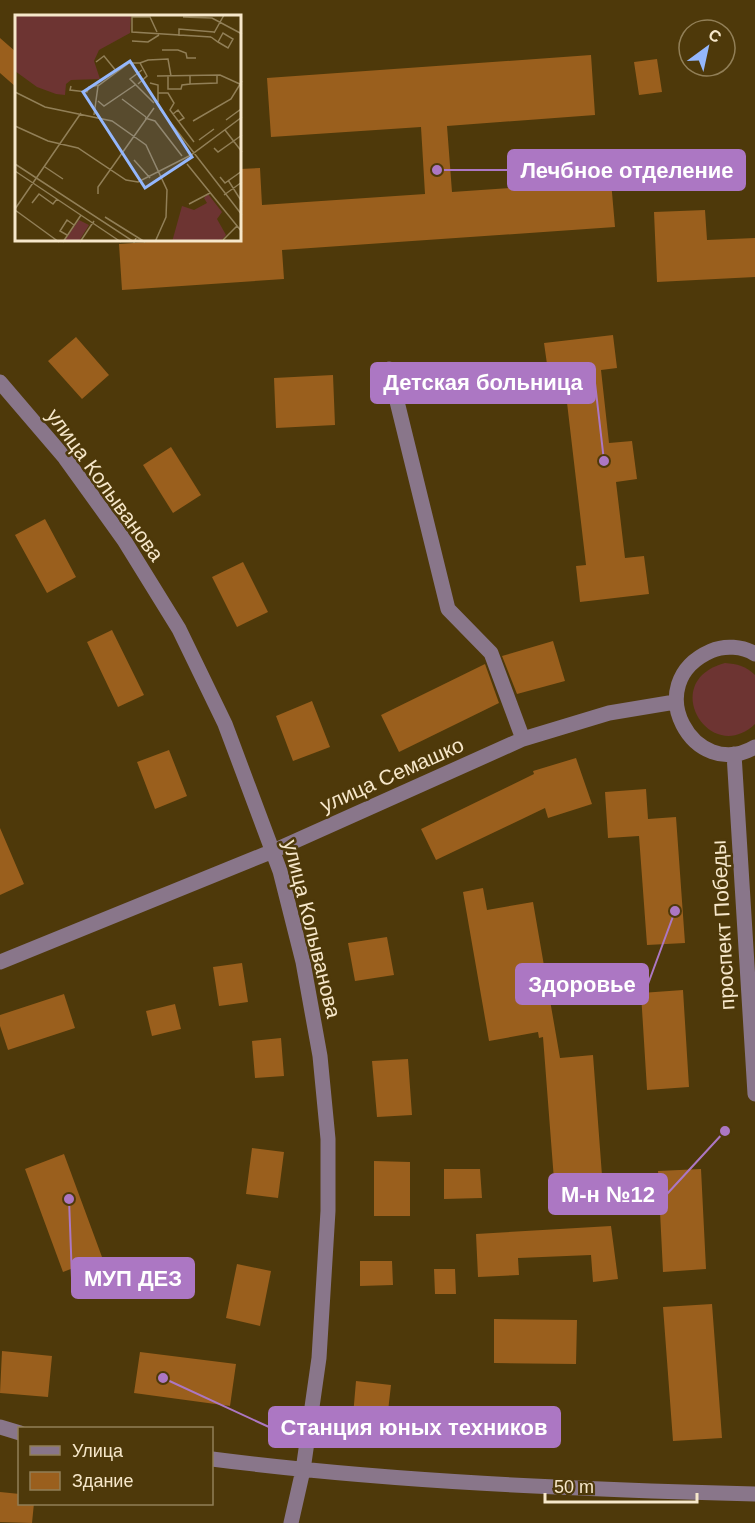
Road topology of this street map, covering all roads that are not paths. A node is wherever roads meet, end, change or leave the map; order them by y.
1 (389, 369) dead end
2 (0, 382) edge
3 (755, 654) edge
4 (675, 702) junction
5 (523, 739) junction
6 (755, 747) edge
7 (735, 754) junction
8 (273, 851) junction
9 (0, 962) edge
10 (755, 1094) edge
11 (0, 1427) edge
12 (18, 1432) edge
13 (213, 1458) edge
14 (303, 1470) junction
15 (755, 1494) edge
16 (291, 1523) edge

1 - 5 street
2 - 8 street, улица Колыванова
3 - 4 street
4 - 5 street, улица Семашко
4 - 7 street
5 - 8 street, улица Семашко
6 - 7 street
7 - 10 street, проспект Победы
8 - 9 street, улица Семашко
8 - 14 street, улица Колыванова
11 - 12 street
13 - 14 street
14 - 15 street
14 - 16 street, улица Колыванова

